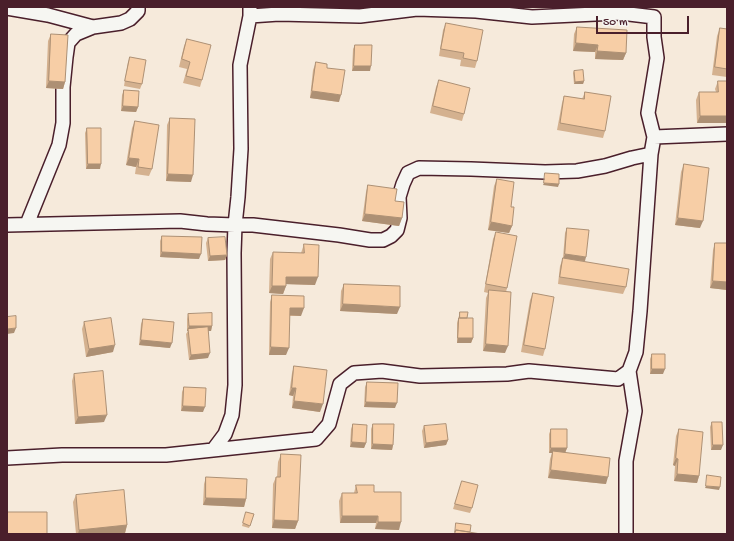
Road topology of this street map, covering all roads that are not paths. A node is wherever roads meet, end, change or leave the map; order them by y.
1 (138, 7) edge
2 (7, 8) edge
3 (453, 9) edge
4 (250, 11) edge
5 (93, 27) junction
6 (727, 134) edge
7 (654, 138) junction
8 (651, 154) junction
9 (27, 224) junction
10 (7, 225) edge
11 (235, 226) junction
12 (629, 371) junction
13 (213, 450) junction
14 (7, 458) edge
15 (626, 534) edge

1 - 5 street
2 - 5 street
3 - 4 street
3 - 7 street
4 - 11 street
5 - 9 street
6 - 7 street
7 - 8 street
8 - 11 street
8 - 12 street
9 - 10 street
9 - 11 street
11 - 13 street
12 - 13 street
12 - 15 street
13 - 14 street

